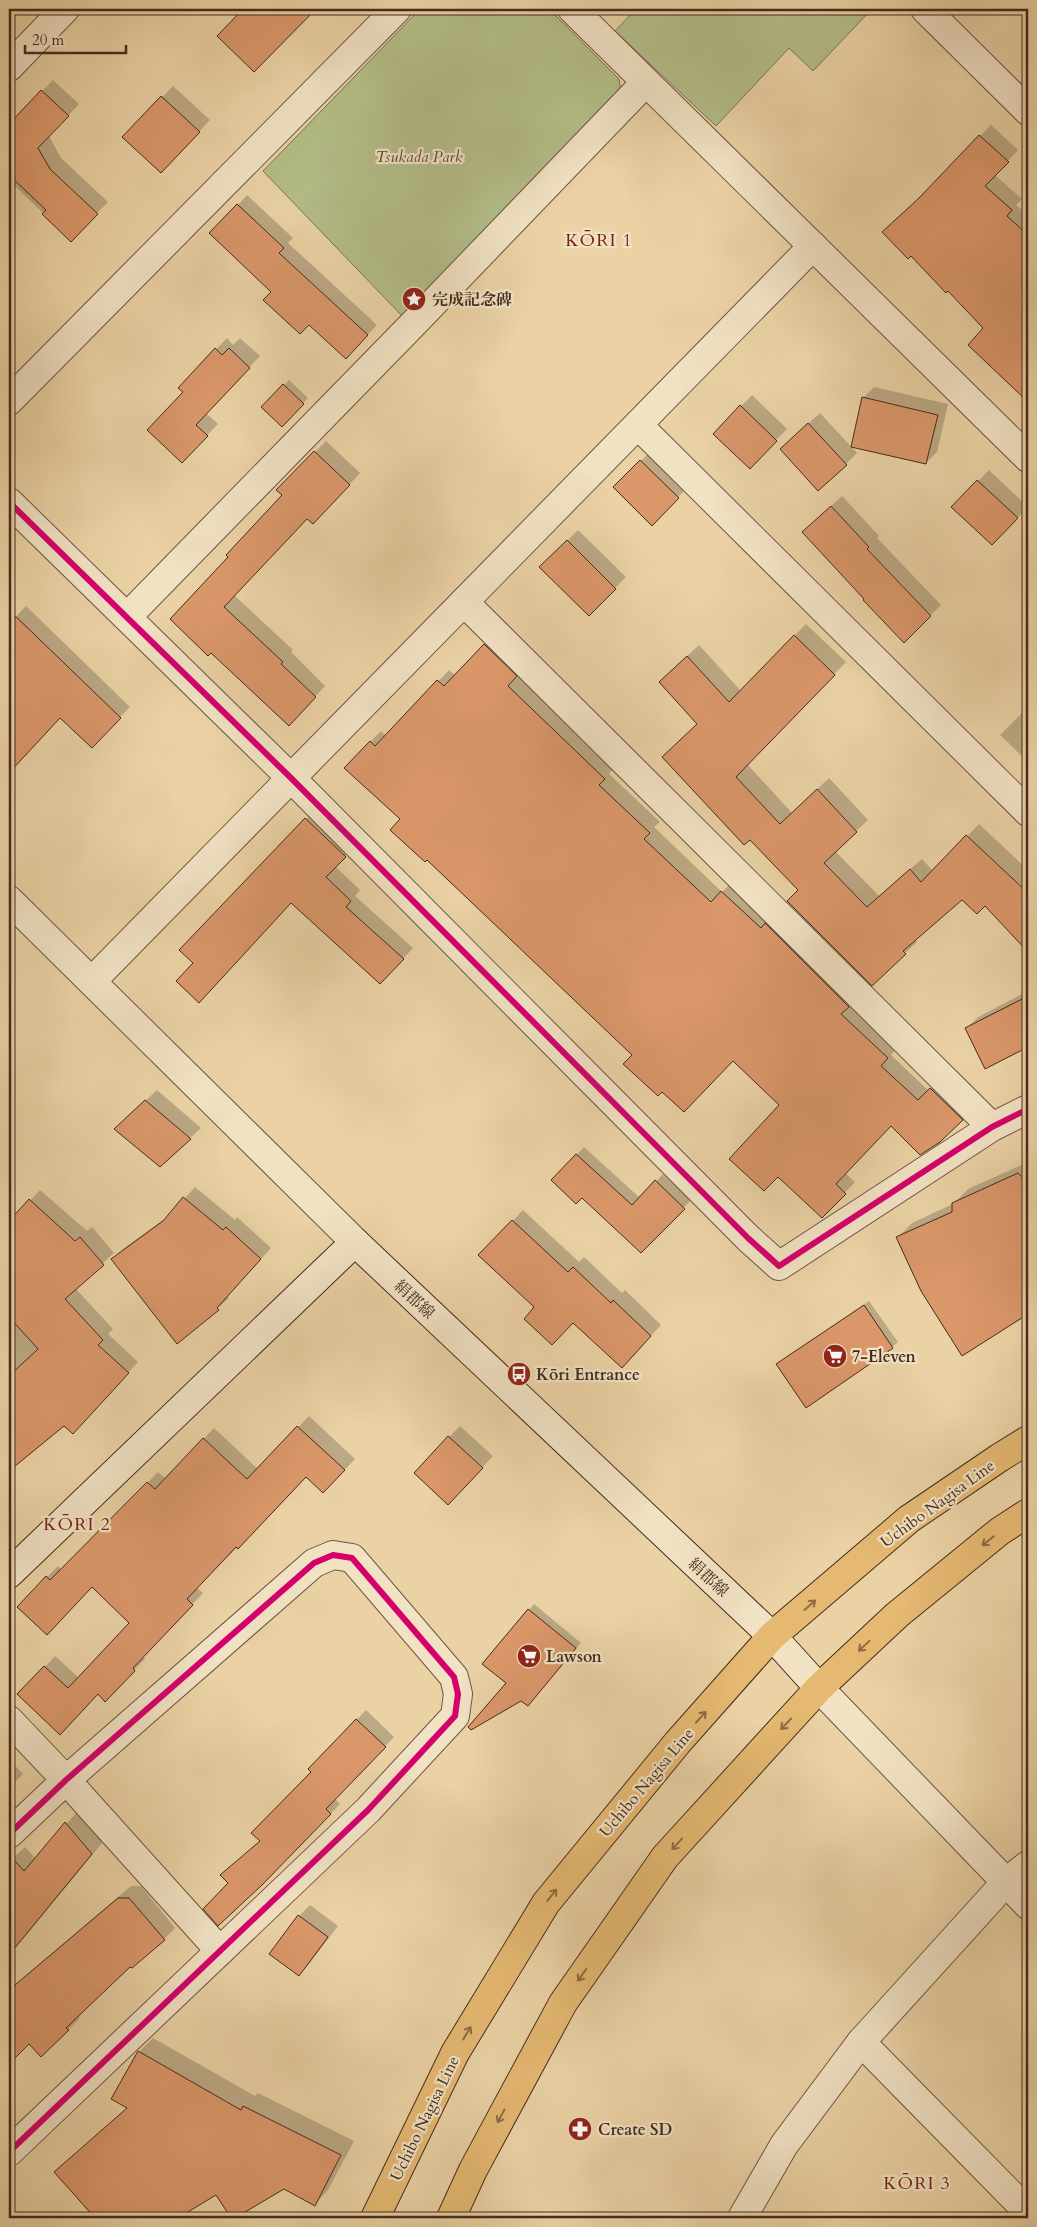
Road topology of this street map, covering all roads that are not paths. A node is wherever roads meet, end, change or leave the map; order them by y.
1 (66, 9) edge
2 (397, 9) edge
3 (572, 9) edge
4 (925, 9) edge
5 (9, 67) edge
6 (646, 82) junction
7 (1028, 111) edge
8 (813, 246) junction
9 (9, 401) edge
10 (638, 425) junction
11 (1028, 458) edge
12 (9, 502) edge
13 (464, 602) junction
14 (127, 617) junction
15 (291, 778) junction
16 (1028, 812) edge
17 (9, 900) edge
18 (92, 981) junction
19 (1028, 1109) edge
20 (992, 1127) junction
21 (354, 1242) junction
22 (1028, 1440) edge
23 (1028, 1514) edge
24 (9, 1574) edge
25 (772, 1636) junction
26 (819, 1688) junction
27 (9, 1720) edge
28 (66, 1780) junction
29 (9, 1834) edge
30 (1028, 1865) edge
31 (1006, 1882) junction
32 (1028, 1905) edge
33 (220, 1951) junction
34 (861, 2042) junction
35 (9, 2152) edge
36 (1028, 2212) edge
37 (376, 2218) edge
38 (451, 2218) edge
39 (742, 2218) edge

1 - 5 street
2 - 9 street
3 - 6 street
4 - 7 street
6 - 8 street
6 - 14 street
8 - 10 street
8 - 11 street
10 - 13 street
10 - 16 street
12 - 14 street
13 - 15 street
13 - 20 street
14 - 15 street
15 - 18 street
15 - 20 street
17 - 18 street, 絹郡線
18 - 21 street, 絹郡線
19 - 20 street
21 - 24 street
21 - 25 street, 絹郡線
25 -> 22 highway, Uchibo Nagisa Line
23 -> 26 highway
25 - 26 street, 絹郡線
37 -> 25 highway, Uchibo Nagisa Line
26 - 31 street, 絹郡線
26 -> 38 highway
27 - 28 street
28 - 29 street
28 - 33 street
28 - 33 street
30 - 31 street
31 - 32 street, 絹郡線
31 - 34 street
33 - 35 street
34 - 36 street
34 - 39 street

